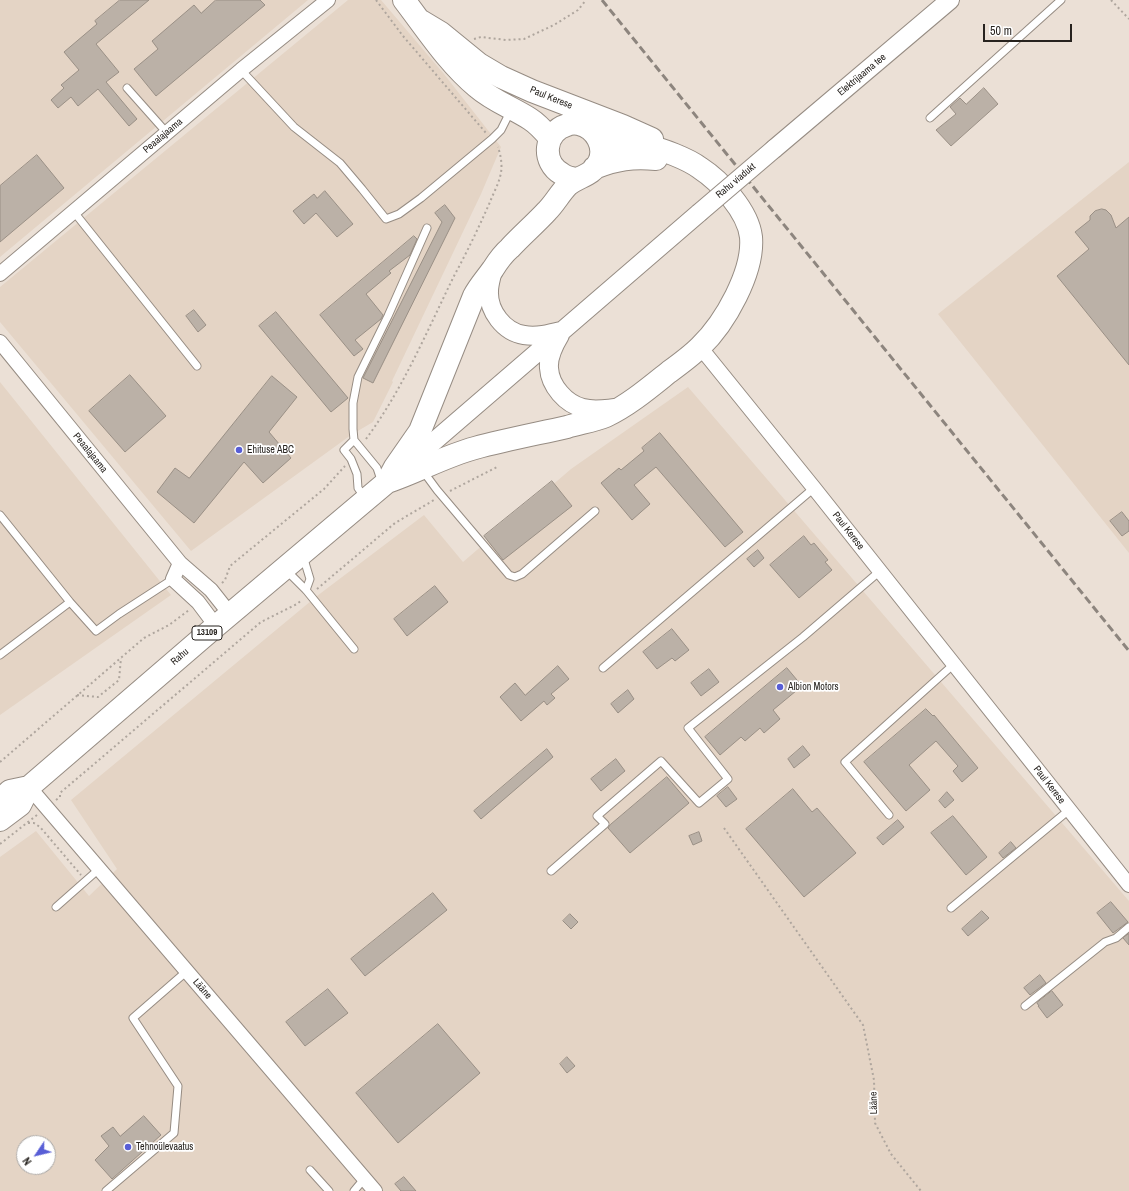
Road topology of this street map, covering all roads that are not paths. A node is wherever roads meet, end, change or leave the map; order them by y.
1 (328, 0) edge
2 (404, 0) edge
3 (950, 0) edge
4 (1061, 0) edge
5 (421, 21) junction
6 (436, 42) junction
7 (241, 70) junction
8 (127, 88) dead end
9 (511, 109) junction
10 (930, 118) dead end
11 (587, 129) junction
12 (167, 133) junction
13 (550, 138) junction
14 (774, 149) joint
15 (550, 160) junction
16 (693, 163) junction
17 (585, 174) junction
18 (74, 212) junction
19 (426, 228) dead end
20 (516, 242) junction
21 (493, 269) junction
22 (0, 274) edge
23 (564, 330) junction
24 (0, 342) edge
25 (700, 347) junction
26 (197, 366) dead end
27 (623, 407) junction
28 (354, 440) junction
29 (421, 469) junction
30 (383, 477) junction
31 (814, 488) junction
32 (595, 511) dead end
33 (0, 515) edge
34 (302, 554) junction
35 (180, 563) junction
36 (284, 568) junction
37 (880, 571) junction
38 (173, 580) junction
39 (308, 592) junction
40 (70, 602) junction
41 (223, 620) junction
42 (354, 649) dead end
43 (0, 655) edge
44 (954, 664) junction
45 (603, 668) dead end
46 (29, 787) junction
47 (0, 800) edge
48 (1069, 810) junction
49 (889, 815) dead end
50 (0, 820) edge
51 (99, 869) junction
52 (551, 871) dead end
53 (1129, 885) edge
54 (56, 907) dead end
55 (951, 908) dead end
56 (1129, 927) edge
57 (187, 971) junction
58 (1025, 1006) dead end
59 (310, 1170) dead end
60 (364, 1179) junction
61 (106, 1191) edge
62 (329, 1191) edge
63 (354, 1191) edge
64 (375, 1191) edge

1 - 7 street, Peaalajaama
2 - 5 highway, Paul Kerese
3 - 14 street, Elektrijaama tee / 13109
4 - 10 lane
5 - 6 highway, Paul Kerese
5 - 16 highway, Paul Kerese
6 - 9 highway, Paul Kerese
6 - 11 highway, Paul Kerese
7 - 9 lane
7 - 12 street, Peaalajaama
8 - 12 lane
9 - 13 highway, Paul Kerese
11 - 13 highway
11 - 16 highway, Paul Kerese
11 - 17 highway
12 - 18 street, Peaalajaama
13 - 15 highway
14 - 23 street, Rahu viadukt / 13109, bridge
15 - 17 highway
15 - 20 highway
16 - 17 highway, Paul Kerese
16 - 25 highway, Paul Kerese
17 - 20 highway
18 - 22 street, Peaalajaama
18 - 26 lane
19 - 28 lane
20 - 21 highway
21 - 23 street
21 - 30 highway
23 - 27 street
23 - 30 street, 13109
24 - 35 street, Peaalajaama
25 - 27 highway
25 - 31 street, Paul Kerese
27 - 29 highway
28 - 30 lane
28 - 30 lane
29 - 30 highway
29 - 32 lane
30 - 34 highway, Rahu / 13109
31 - 37 street, Paul Kerese
31 - 45 lane
33 - 40 lane
34 - 36 highway, Rahu / 13109
34 - 39 lane
35 - 38 street
35 - 41 street, Peaalajaama
36 - 39 lane
36 - 41 highway, Rahu / 13109
37 - 44 street, Paul Kerese
37 - 52 lane
38 - 40 lane
38 - 41 street
39 - 42 lane
40 - 43 lane
41 - 46 highway, Rahu / 13109
44 - 48 street, Paul Kerese
44 - 49 lane
46 - 47 highway, Rahu / 13109
46 - 50 highway, Rahu / 13109
46 - 51 street, Lääne
48 - 53 street, Paul Kerese
48 - 55 lane
51 - 54 lane
51 - 57 street, Lääne
56 - 58 lane
57 - 60 street, Lääne
57 - 61 lane
59 - 62 lane
60 - 63 lane
60 - 64 street, Lääne

